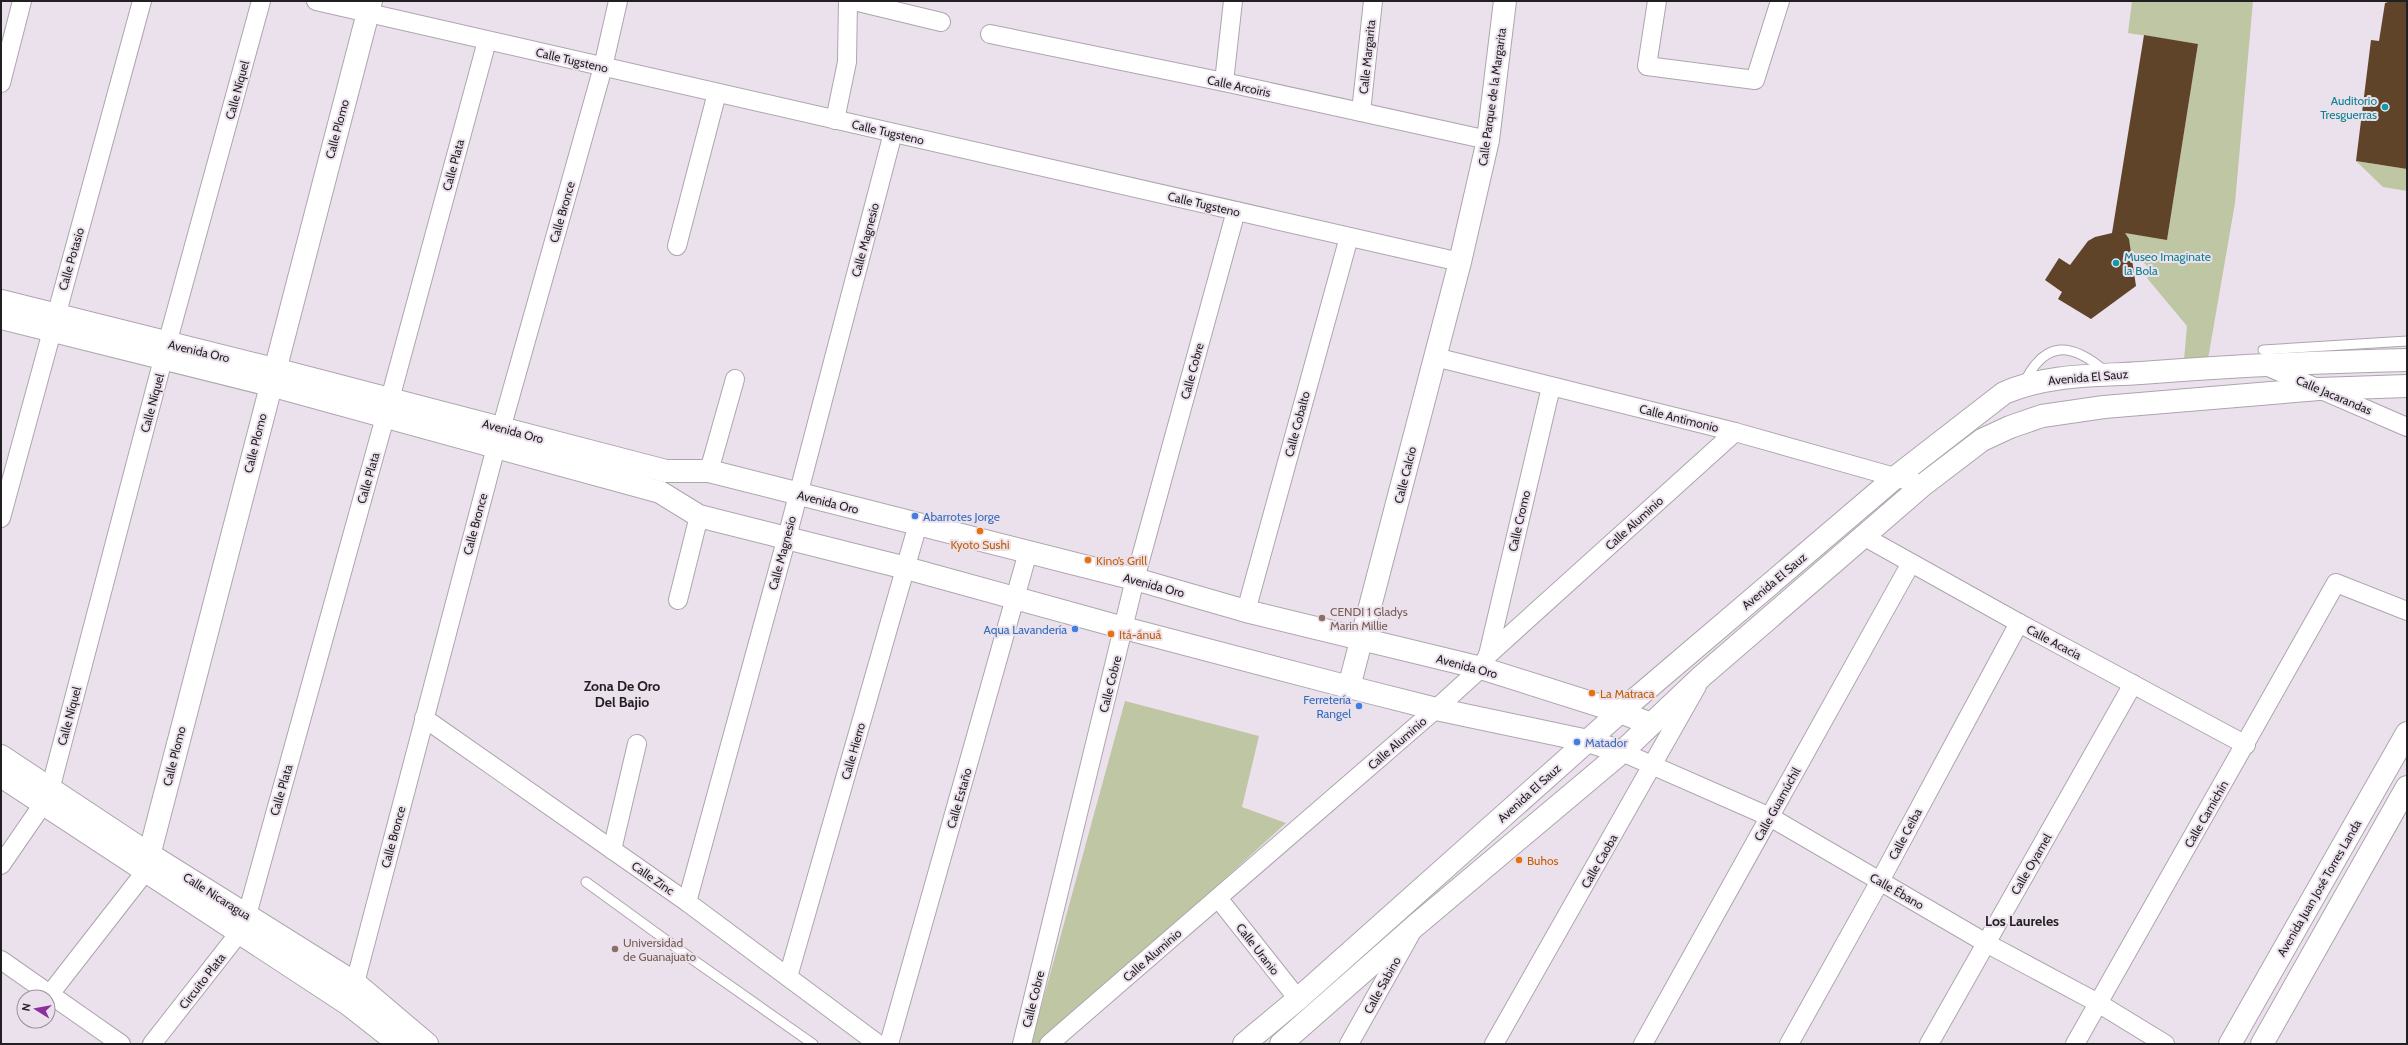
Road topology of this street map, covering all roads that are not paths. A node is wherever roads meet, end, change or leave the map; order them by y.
1 (22, 1) edge
2 (142, 1) edge
3 (261, 1) edge
4 (316, 1) edge
5 (618, 1) edge
6 (848, 1) edge
7 (854, 1) edge
8 (1233, 1) edge
9 (1373, 1) edge
10 (1506, 1) edge
11 (1657, 1) edge
12 (1780, 1) edge
13 (369, 7) edge
14 (941, 22) dead end
15 (990, 34) dead end
16 (487, 41) junction
17 (603, 67) junction
18 (1224, 82) junction
19 (1, 83) edge
20 (717, 93) junction
21 (1360, 112) junction
22 (835, 120) junction
23 (893, 133) junction
24 (1488, 140) junction
25 (1236, 211) junction
26 (1349, 237) junction
27 (677, 246) dead end
28 (1460, 262) junction
29 (1, 301) edge
30 (1, 318) edge
31 (53, 323) junction
32 (2407, 341) edge
33 (165, 351) junction
34 (1435, 357) junction
35 (2262, 357) junction
36 (2407, 360) edge
37 (272, 377) junction
38 (735, 378) dead end
39 (2407, 386) edge
40 (1551, 387) junction
41 (2319, 389) junction
42 (388, 408) junction
43 (2407, 427) edge
44 (1735, 432) junction
45 (499, 437) junction
46 (709, 471) junction
47 (1897, 476) junction
48 (1923, 485) junction
49 (797, 494) junction
50 (699, 516) junction
51 (1, 518) edge
52 (918, 524) junction
53 (1863, 536) junction
54 (787, 537) junction
55 (1028, 552) junction
56 (1911, 563) junction
57 (906, 568) junction
58 (1135, 579) junction
59 (1015, 598) junction
60 (678, 600) dead end
61 (1246, 611) junction
62 (2407, 611) edge
63 (2019, 623) junction
64 (1124, 628) junction
65 (1363, 639) junction
66 (1484, 662) junction
67 (1702, 676) junction
68 (2133, 684) junction
69 (1349, 687) junction
70 (1436, 709) junction
71 (1620, 712) junction
72 (424, 718) junction
73 (1651, 724) junction
74 (2407, 733) edge
75 (1588, 741) junction
76 (637, 744) dead end
77 (2246, 745) junction
78 (1622, 752) junction
79 (1, 756) edge
80 (1654, 765) junction
81 (1, 776) edge
82 (2407, 787) edge
83 (46, 797) junction
84 (1770, 817) junction
85 (612, 850) junction
86 (147, 863) junction
87 (1, 865) edge
88 (1880, 881) junction
89 (586, 882) dead end
90 (1218, 898) junction
91 (687, 902) junction
92 (243, 924) junction
93 (1415, 926) junction
94 (1986, 943) junction
95 (1, 960) edge
96 (788, 977) junction
97 (355, 983) junction
98 (43, 989) edge
99 (54, 989) edge
100 (56, 998) edge
101 (1298, 999) junction
102 (2098, 1004) junction
103 (120, 1044) edge
104 (152, 1044) edge
105 (399, 1044) edge
106 (427, 1044) edge
107 (813, 1044) edge
108 (878, 1044) edge
109 (889, 1044) edge
110 (1022, 1044) edge
111 (1049, 1044) edge
112 (1244, 1044) edge
113 (1282, 1044) edge
114 (1349, 1044) edge
115 (1494, 1044) edge
116 (1643, 1044) edge
117 (1789, 1044) edge
118 (1929, 1044) edge
119 (2075, 1044) edge
120 (2165, 1044) edge
121 (2230, 1044) edge
122 (2262, 1044) edge

1 - 19 street
2 - 31 street, Calle Potasio
3 - 33 street, Calle Níquel
4 - 13 street, Calle Tugsteno
5 - 17 street, Calle Bronce
6 - 22 street
7 - 14 street
8 - 18 street
9 - 21 street, Calle Margarita
10 - 24 main road, Calle Parque de la Margarita
11 - 12 street
13 - 16 street, Calle Tugsteno
13 - 37 main road, Calle Plomo
15 - 18 street, Calle Arcoiris
16 - 17 street, Calle Tugsteno
16 - 42 street, Calle Plata
17 - 20 street, Calle Tugsteno
17 - 45 street, Calle Bronce
18 - 21 street, Calle Arcoiris
20 - 22 street, Calle Tugsteno
20 - 27 street
21 - 24 street, Calle Arcoiris
22 - 23 street, Calle Tugsteno
23 - 25 street, Calle Tugsteno
23 - 49 street, Calle Magnesio
24 - 28 main road, Calle Parque de la Margarita
25 - 26 street, Calle Tugsteno
25 - 58 street, Calle Cobre
26 - 28 street, Calle Tugsteno
26 - 61 street, Calle Cobalto
28 - 34 main road, Calle Calcio
29 - 31 main road, Avenida Oro
30 - 31 main road, Avenida Oro
31 - 33 main road, Avenida Oro
31 - 51 street, Calle Potasio
32 - 35 lane
33 - 37 main road, Avenida Oro
33 - 83 street, Calle Níquel
34 - 40 street, Calle Antimonio
34 - 65 main road, Calle Calcio
35 - 36 main road, Avenida El Sauz
35 - 41 street, Calle Jacarandas
35 - 47 main road, Avenida El Sauz
37 - 42 main road, Avenida Oro
37 - 86 main road, Calle Plomo
38 - 46 street
39 - 41 main road, Avenida El Sauz
40 - 44 street, Calle Antimonio
40 - 66 street, Calle Cromo
41 - 43 street, Calle Jacarandas
41 - 48 main road, Avenida El Sauz
42 - 45 main road, Avenida Oro
42 - 92 street, Calle Plata
44 - 47 street, Calle Antimonio
44 - 66 street, Calle Aluminio
45 - 46 main road, Avenida Oro
45 - 50 main road, Avenida Oro
45 - 72 street, Calle Bronce
46 - 49 main road, Avenida Oro
47 - 48 street, Calle Antimonio
47 - 71 main road, Avenida El Sauz
48 - 53 main road, Avenida El Sauz
49 - 52 main road, Avenida Oro
49 - 54 street, Calle Magnesio
50 - 54 main road, Avenida Oro
50 - 60 street
52 - 55 main road, Avenida Oro
52 - 57 street, Calle Hierro
53 - 56 street, Calle Acacia
53 - 67 main road, Avenida El Sauz
54 - 57 main road, Avenida Oro
54 - 91 street, Calle Magnesio
55 - 58 main road, Avenida Oro
55 - 59 street, Calle Estaño
56 - 63 street, Calle Acacia
56 - 84 street, Calle Guamúchil
57 - 59 main road, Avenida Oro
57 - 96 street, Calle Hierro
58 - 61 main road, Avenida Oro
58 - 64 street, Calle Cobre
59 - 64 main road, Avenida Oro
59 - 109 street, Calle Estaño
61 - 65 main road, Avenida Oro
62 - 77 street, Calle Camichín
63 - 68 street, Calle Acacia
63 - 88 street, Calle Ceiba
64 - 69 main road, Avenida Oro
64 - 110 street, Calle Cobre
65 - 66 main road, Avenida Oro
65 - 69 main road, Calle Calcio
66 - 70 street, Calle Aluminio
66 - 71 main road, Avenida Oro
67 - 73 main road, Avenida El Sauz
67 - 80 street, Calle Caoba
68 - 77 street, Calle Acacia
68 - 94 street, Calle Oyamel
69 - 70 main road, Avenida Oro
70 - 75 main road, Avenida Oro
70 - 90 street, Calle Aluminio
71 - 73 main road, Avenida Oro
71 - 75 main road, Avenida El Sauz
72 - 85 street, Calle Zinc
72 - 97 street, Calle Bronce
73 - 78 main road, Avenida El Sauz
74 - 121 main road, Avenida Juan José Torres Landa
75 - 78 main road, Avenida Oro
75 - 101 main road, Avenida El Sauz
76 - 85 street
77 - 102 street, Calle Camichín
78 - 80 street, Calle Ébano
78 - 93 main road, Avenida El Sauz
79 - 83 main road, Calle Nicaragua
80 - 84 street, Calle Ébano
80 - 115 street, Calle Caoba
81 - 83 main road, Calle Nicaragua
82 - 122 main road
83 - 86 main road, Calle Nicaragua
83 - 87 street, Calle Níquel
84 - 88 street, Calle Ébano
84 - 116 street, Calle Guamúchil
85 - 91 street, Calle Zinc
86 - 92 main road, Calle Nicaragua
86 - 99 street
88 - 94 street, Calle Ébano
88 - 117 street, Calle Ceiba
89 - 107 lane
90 - 101 street, Calle Uranio
90 - 111 street, Calle Aluminio
91 - 96 street, Calle Zinc
92 - 97 main road, Calle Nicaragua
92 - 104 street, Circuito Plata
92 - 105 main road, Calle Nicaragua
93 - 113 main road, Avenida El Sauz
93 - 114 street, Calle Sabino
94 - 102 street, Calle Ébano
94 - 118 street, Calle Oyamel
95 - 98 street
96 - 108 street, Calle Zinc
97 - 106 main road, Calle Nicaragua
100 - 103 street
101 - 112 main road, Avenida El Sauz
102 - 119 street, Calle Camichín
102 - 120 street, Calle Ébano

